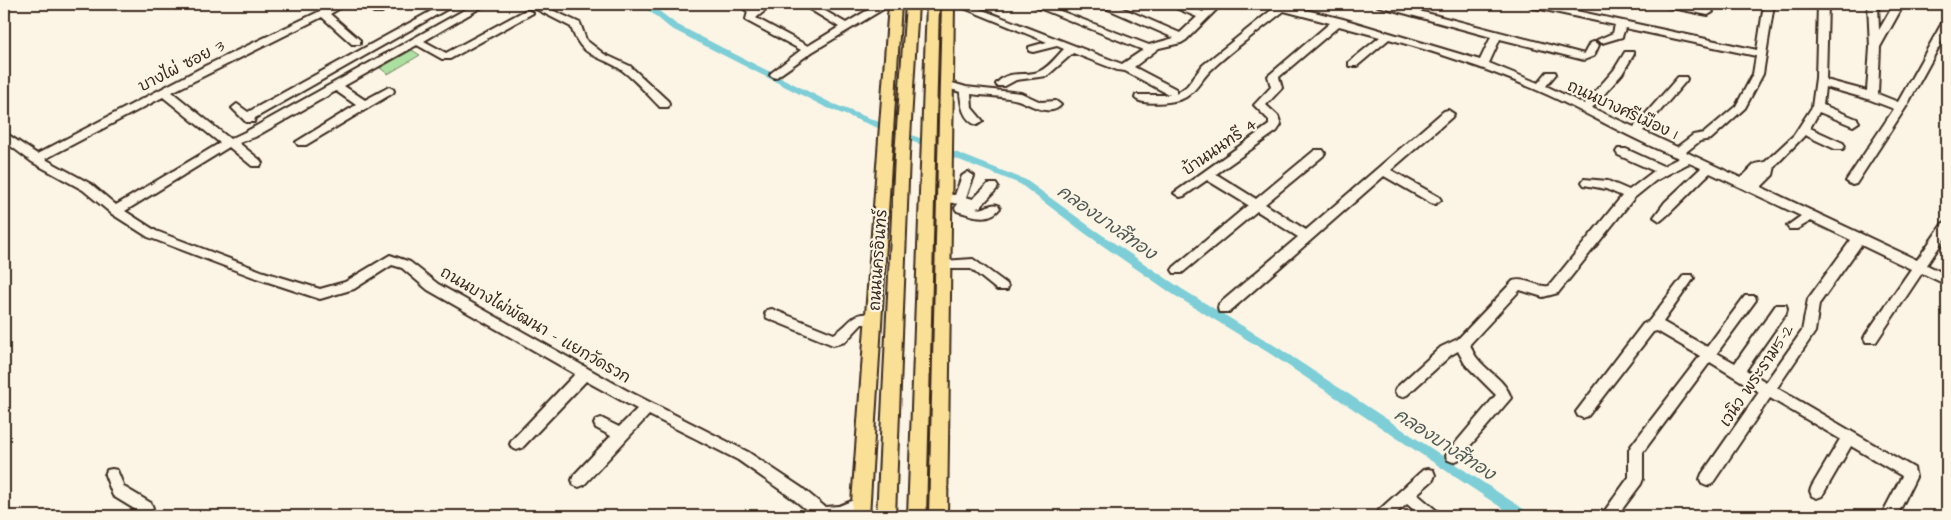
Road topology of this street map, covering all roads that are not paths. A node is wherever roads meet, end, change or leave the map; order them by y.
1 (342, 4) edge
2 (367, 4) edge
3 (451, 4) edge
4 (482, 4) edge
5 (743, 4) edge
6 (768, 4) edge
7 (806, 4) edge
8 (893, 4) edge
9 (901, 4) edge
10 (912, 4) edge
11 (933, 4) edge
12 (948, 4) edge
13 (959, 4) edge
14 (1034, 4) edge
15 (1105, 4) edge
16 (1175, 4) edge
17 (1217, 4) edge
18 (1382, 4) edge
19 (1531, 4) edge
20 (1667, 4) edge
21 (1769, 4) edge
22 (1824, 4) edge
23 (1872, 4) edge
24 (1899, 4) edge
25 (1276, 5) edge
26 (1545, 5) edge
27 (529, 8) edge
28 (1308, 8) edge
29 (378, 10) dead end
30 (756, 12) junction
31 (1708, 12) dead end
32 (323, 13) junction
33 (1205, 16) junction
34 (1339, 21) junction
35 (1621, 23) junction
36 (1947, 23) edge
37 (848, 28) junction
38 (1388, 35) junction
39 (1497, 35) junction
40 (1182, 38) junction
41 (417, 40) junction
42 (356, 42) dead end
43 (1056, 44) junction
44 (1875, 47) junction
45 (1033, 49) dead end
46 (1071, 49) junction
47 (1150, 49) junction
48 (808, 50) junction
49 (908, 50) junction
50 (1629, 54) dead end
51 (1761, 54) junction
52 (1353, 64) dead end
53 (1483, 65) junction
54 (1126, 67) junction
55 (1551, 74) dead end
56 (775, 75) dead end
57 (1682, 79) dead end
58 (1820, 82) junction
59 (946, 84) junction
60 (1001, 84) dead end
61 (337, 86) junction
62 (1538, 88) junction
63 (965, 90) junction
64 (389, 91) dead end
65 (1172, 92) dead end
66 (167, 94) dead end
67 (1872, 96) junction
68 (1140, 98) dead end
69 (664, 104) dead end
70 (1056, 105) dead end
71 (365, 106) junction
72 (1900, 107) junction
73 (237, 108) dead end
74 (1817, 108) junction
75 (1585, 109) junction
76 (1448, 114) dead end
77 (977, 122) dead end
78 (1854, 122) dead end
79 (1804, 130) junction
80 (1635, 133) junction
81 (4, 136) edge
82 (302, 142) dead end
83 (229, 143) junction
84 (1839, 146) dead end
85 (1622, 152) dead end
86 (1319, 153) dead end
87 (1683, 155) junction
88 (36, 159) junction
89 (256, 163) dead end
90 (1709, 167) junction
91 (1382, 170) junction
92 (1663, 171) junction
93 (1207, 174) junction
94 (968, 176) dead end
95 (1852, 181) dead end
96 (1588, 182) dead end
97 (1748, 185) junction
98 (992, 187) dead end
99 (1180, 193) dead end
100 (1630, 195) junction
101 (949, 200) junction
102 (1435, 200) dead end
103 (1255, 204) junction
104 (994, 208) dead end
105 (116, 211) junction
106 (1812, 215) junction
107 (1660, 217) dead end
108 (1793, 226) dead end
109 (1947, 226) edge
110 (1306, 236) junction
111 (1859, 238) junction
112 (943, 266) junction
113 (1920, 267) junction
114 (1178, 270) dead end
115 (1688, 278) dead end
116 (1947, 280) edge
117 (926, 281) junction
118 (1002, 287) dead end
119 (1750, 300) dead end
120 (1224, 308) dead end
121 (1781, 309) dead end
122 (772, 314) dead end
123 (873, 320) junction
124 (1654, 325) junction
125 (1872, 338) dead end
126 (1463, 343) junction
127 (1708, 354) junction
128 (942, 356) junction
129 (1737, 371) junction
130 (585, 373) junction
131 (1767, 388) junction
132 (1402, 391) dead end
133 (647, 407) junction
134 (1583, 412) dead end
135 (601, 424) dead end
136 (621, 435) junction
137 (1850, 437) junction
138 (517, 444) dead end
139 (1453, 456) dead end
140 (112, 474) dead end
141 (1428, 475) dead end
142 (1707, 479) dead end
143 (579, 480) dead end
144 (1817, 491) dead end
145 (1406, 495) junction
146 (860, 510) edge
147 (824, 515) edge
148 (141, 516) edge
149 (886, 516) edge
150 (918, 516) edge
151 (938, 516) edge
152 (1383, 516) edge
153 (1432, 516) edge
154 (1608, 516) edge
155 (1889, 516) edge

1 - 32 street, บางไผ่ ซอย 3
2 - 29 street
3 - 73 street
4 - 41 street
5 - 30 street
6 - 30 street
7 - 37 street
8 - 37 street
8 - 123 main road, ถนนนครอินทร์
9 - 49 main road
10 - 49 main road, ถนนนครอินทร์
11 - 117 main road
12 - 59 main road
13 - 43 street
14 - 47 street
15 - 40 street
16 - 33 street
17 - 33 street
18 - 39 street
19 - 26 street
20 - 31 street
21 - 51 street
22 - 58 street
23 - 44 street
24 - 44 street
25 - 28 street, ถนนบางศรีเมือง 1
25 - 68 street
26 - 35 street
27 - 41 street
27 - 69 street
28 - 34 street, ถนนบางศรีเมือง 1
30 - 48 street
32 - 42 street
32 - 88 street, บางไผ่ ซอย 3
33 - 40 street
34 - 38 street, ถนนบางศรีเมือง 1
34 - 93 street, บ้านนนทรี 4
35 - 39 street
35 - 51 street
36 - 72 street
37 - 48 street
38 - 52 street
38 - 53 street, ถนนบางศรีเมือง 1
39 - 53 street
40 - 47 street
41 - 61 street
43 - 45 street
43 - 46 street
44 - 67 street
46 - 54 street
46 - 60 street
47 - 54 street
48 - 56 street
49 - 149 main road, ถนนนครอินทร์
50 - 75 street
51 - 87 street
53 - 62 street, ถนนบางศรีเมือง 1
54 - 65 street
55 - 62 street
57 - 80 street
58 - 67 street
58 - 74 street
59 - 63 street
59 - 101 main road
61 - 71 street
61 - 83 street
62 - 75 street, ถนนบางศรีเมือง 1
63 - 70 street
63 - 77 street
64 - 71 street
66 - 83 street
67 - 72 street
71 - 82 street
72 - 95 street
74 - 78 street
74 - 79 street
75 - 80 street, ถนนบางศรีเมือง 1
76 - 91 street
79 - 84 street
79 - 97 street
80 - 87 street, ถนนบางศรีเมือง 1
81 - 88 street, ถนนบางไผ่พัฒนา - แยกวัดรวก
83 - 89 street
83 - 105 street
85 - 92 street
86 - 103 street
87 - 90 street, ถนนบางศรีเมือง 1
87 - 92 street
88 - 105 street, ถนนบางไผ่พัฒนา - แยกวัดรวก
90 - 97 street, ถนนบางศรีเมือง 1
90 - 107 street
91 - 102 street
91 - 110 street
92 - 100 street
93 - 99 street, บ้านนนทรี 4
93 - 103 street
94 - 101 street
96 - 100 street
97 - 106 street, ถนนบางศรีเมือง 1
98 - 101 street
100 - 126 street
101 - 104 street
101 - 112 main road
103 - 110 street
103 - 114 street
105 - 130 street, ถนนบางไผ่พัฒนา - แยกวัดรวก
106 - 108 street
106 - 111 street, ถนนบางศรีเมือง 1
109 - 113 street
110 - 120 street
111 - 113 street, ถนนบางศรีเมือง 1
111 - 131 street, เวนิว พระราม5-2
112 - 118 street
112 - 128 main road
113 - 116 street, ถนนบางศรีเมือง 1
113 - 125 street
115 - 124 street
117 - 128 main road
117 - 150 main road
119 - 127 street
121 - 129 street
122 - 123 street
123 - 146 main road, ถนนนครอินทร์
124 - 127 street
124 - 134 street
126 - 132 street
126 - 139 street
127 - 129 street
127 - 154 street
128 - 151 main road
129 - 131 street
130 - 133 street, ถนนบางไผ่พัฒนา - แยกวัดรวก
130 - 138 street
131 - 137 street
131 - 142 street, เวนิว พระราม5-2
133 - 136 street
133 - 147 street, ถนนบางไผ่พัฒนา - แยกวัดรวก
135 - 136 street
136 - 143 street
137 - 144 street
137 - 155 street
140 - 148 street
141 - 145 street
145 - 152 street
145 - 153 street
146 - 147 street

